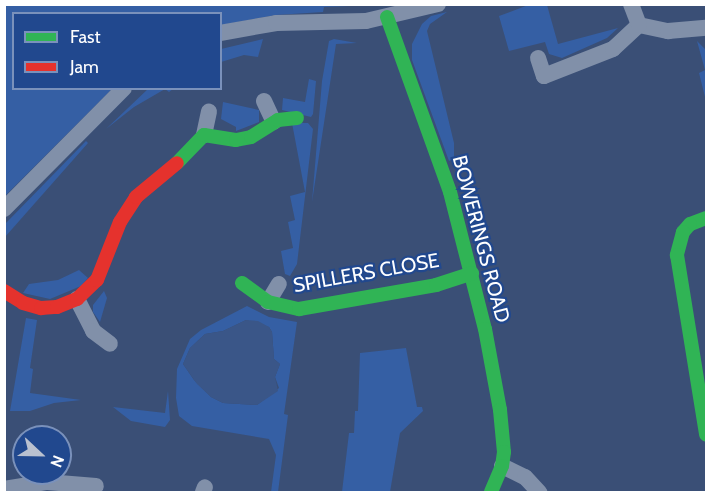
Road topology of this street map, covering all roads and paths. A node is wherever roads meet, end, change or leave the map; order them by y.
1 (438, 4) edge
2 (631, 4) edge
3 (387, 17) junction
4 (639, 25) junction
5 (706, 28) edge
6 (222, 33) edge
7 (537, 58) dead end
8 (122, 90) edge
9 (264, 101) dead end
10 (209, 112) dead end
11 (297, 118) dead end
12 (274, 122) junction
13 (204, 135) junction
14 (4, 209) edge
15 (706, 218) edge
16 (472, 273) junction
17 (242, 284) dead end
18 (279, 284) dead end
19 (4, 291) edge
20 (77, 299) junction
21 (268, 302) junction
22 (110, 344) dead end
23 (706, 435) edge
24 (502, 466) junction
25 (72, 482) edge
26 (96, 486) dead end
27 (491, 492) edge
28 (539, 492) edge

1 - 3 street
2 - 4 street
3 - 6 street
3 - 16 street, BOWERINGS ROAD
4 - 5 street
4 - 7 street
8 - 14 street
9 - 12 street
10 - 13 street
11 - 12 street
12 - 13 street
13 - 20 street
15 - 23 street
16 - 21 street, SPILLERS CLOSE
16 - 24 street, BOWERINGS ROAD
17 - 21 street, SPILLERS CLOSE
18 - 21 street, SPILLERS CLOSE
19 - 20 street
20 - 22 street
24 - 27 street, BOWERINGS ROAD
24 - 28 street
25 - 26 street

